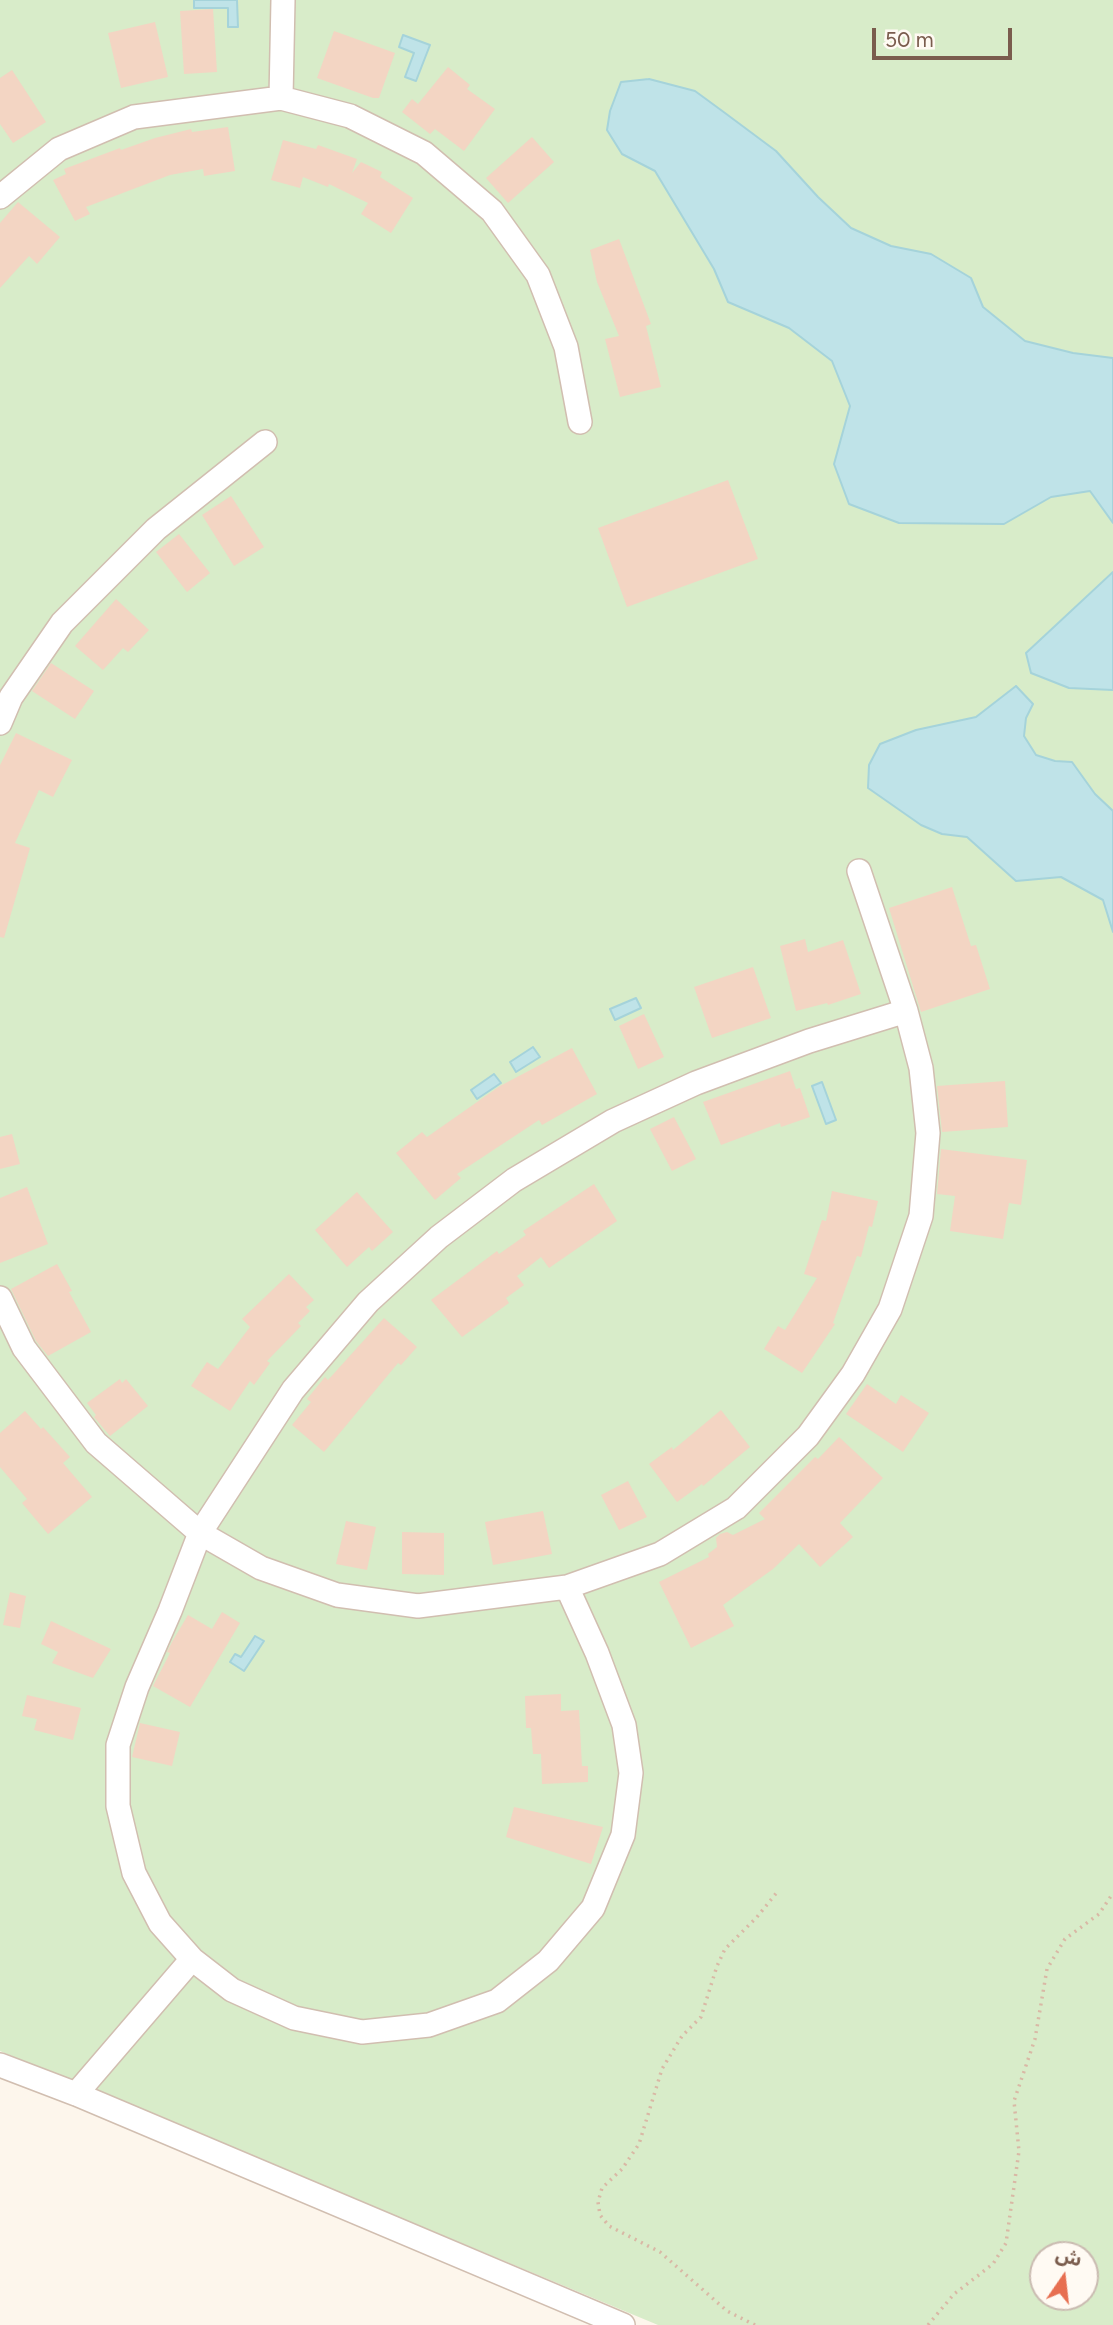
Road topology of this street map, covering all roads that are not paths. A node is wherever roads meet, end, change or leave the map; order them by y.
1 (283, 0) edge
2 (281, 98) junction
3 (0, 197) edge
4 (580, 422) dead end
5 (265, 442) dead end
6 (6, 691) edge
7 (0, 723) edge
8 (859, 871) dead end
9 (906, 1011) junction
10 (0, 1298) edge
11 (200, 1533) junction
12 (567, 1587) junction
13 (192, 1959) junction
14 (0, 2065) edge
15 (75, 2094) junction
16 (623, 2325) edge

1 - 2 street
2 - 3 street
2 - 4 street
5 - 6 street
6 - 7 street
8 - 9 street
9 - 11 street
9 - 12 street
10 - 11 street
11 - 12 street
11 - 13 street
12 - 13 street
13 - 15 street
14 - 15 street
15 - 16 street

